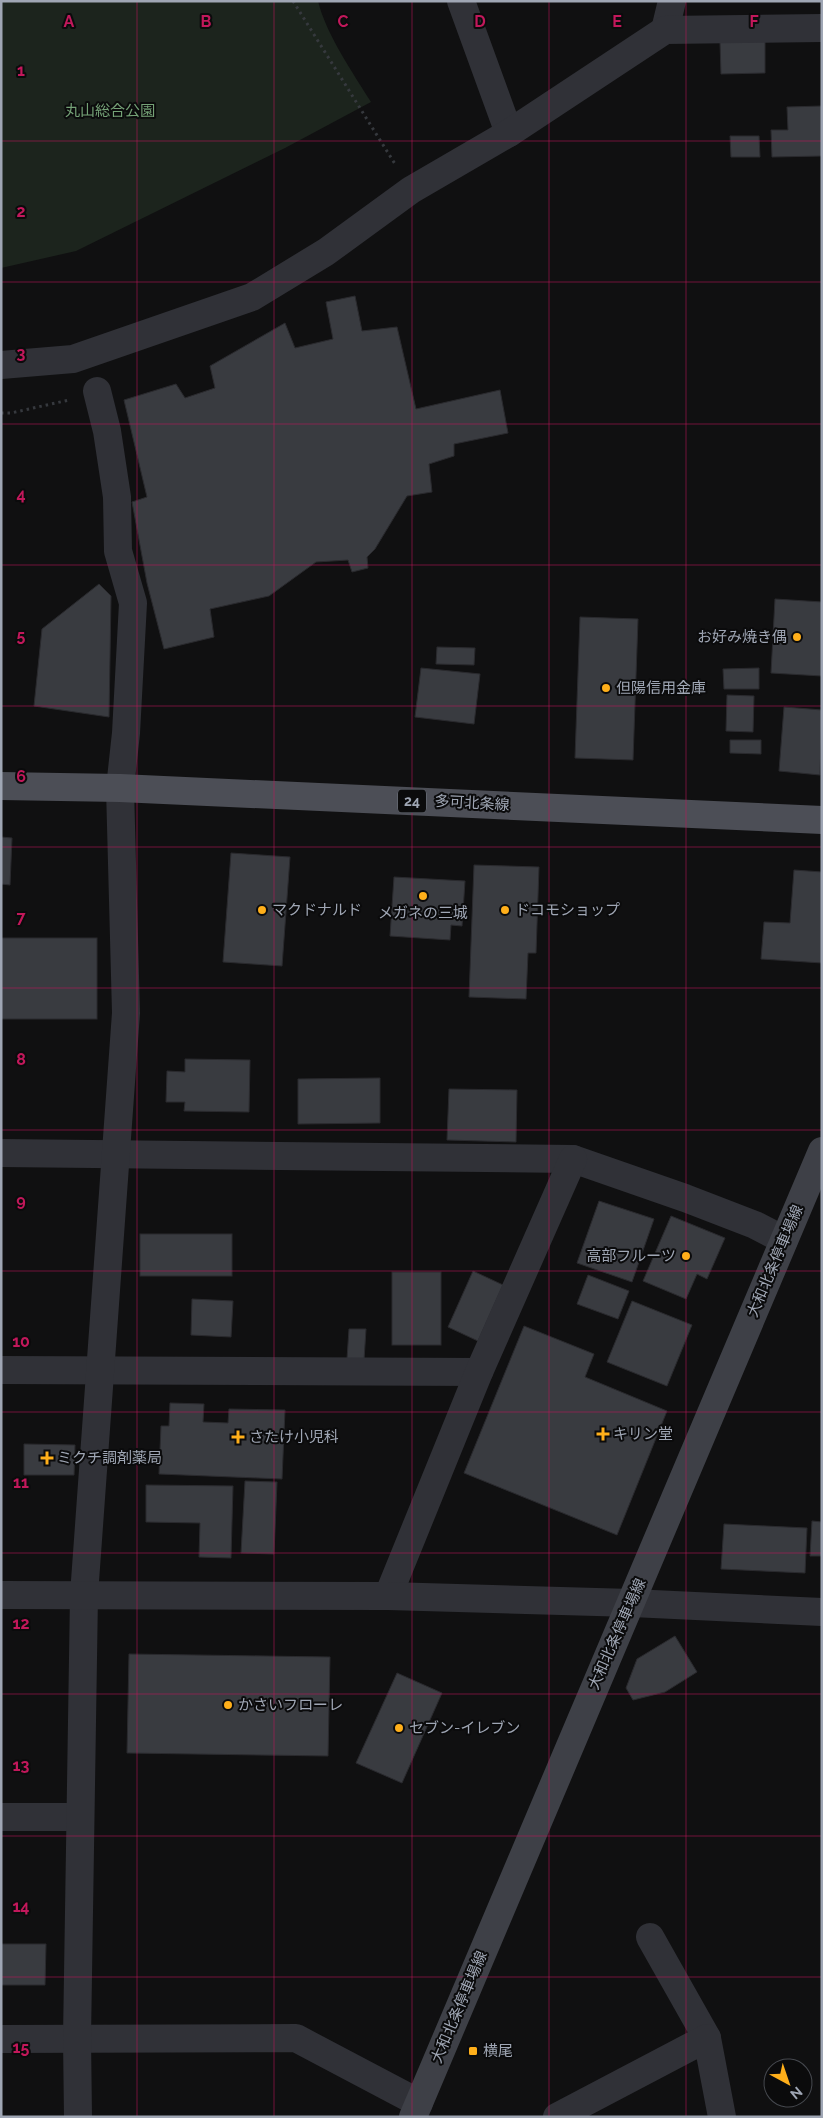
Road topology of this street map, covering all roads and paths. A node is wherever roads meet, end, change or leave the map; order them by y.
1 (293, 1) edge
2 (461, 1) edge
3 (672, 1) edge
4 (822, 28) edge
5 (665, 30) junction
6 (509, 132) junction
7 (411, 190) junction
8 (1, 365) edge
9 (97, 391) dead end
10 (1, 786) edge
11 (120, 788) junction
12 (822, 820) edge
13 (822, 1151) edge
14 (1, 1153) edge
15 (115, 1154) junction
16 (574, 1159) junction
17 (784, 1240) junction
18 (1, 1370) edge
19 (100, 1371) junction
20 (479, 1372) junction
21 (1, 1595) edge
22 (84, 1595) junction
23 (388, 1596) junction
24 (632, 1603) junction
25 (822, 1612) edge
26 (1, 1817) edge
27 (80, 1817) junction
28 (650, 1937) dead end
29 (77, 2038) junction
30 (707, 2038) junction
31 (1, 2039) edge
32 (416, 2110) edge
33 (78, 2117) edge
34 (557, 2117) edge
35 (722, 2117) edge

1 - 7 path
2 - 6 street
3 - 5 street
4 - 5 street
5 - 6 street
6 - 7 street
7 - 8 street
9 - 11 street
10 - 11 main road, 多可北条線 / 24
11 - 12 main road, 多可北条線 / 24
11 - 15 street
13 - 17 main road, 大和北条停車場線
14 - 15 street
15 - 16 street
15 - 19 street
16 - 17 street
16 - 20 street
17 - 24 main road, 大和北条停車場線
18 - 19 street
19 - 20 street
19 - 22 street
20 - 23 street
21 - 22 street
22 - 23 street
22 - 27 street
23 - 24 street
24 - 25 street
24 - 32 main road, 大和北条停車場線
26 - 27 street
27 - 29 street
28 - 30 street
29 - 31 street
29 - 32 street
29 - 33 street
30 - 34 street
30 - 35 street

